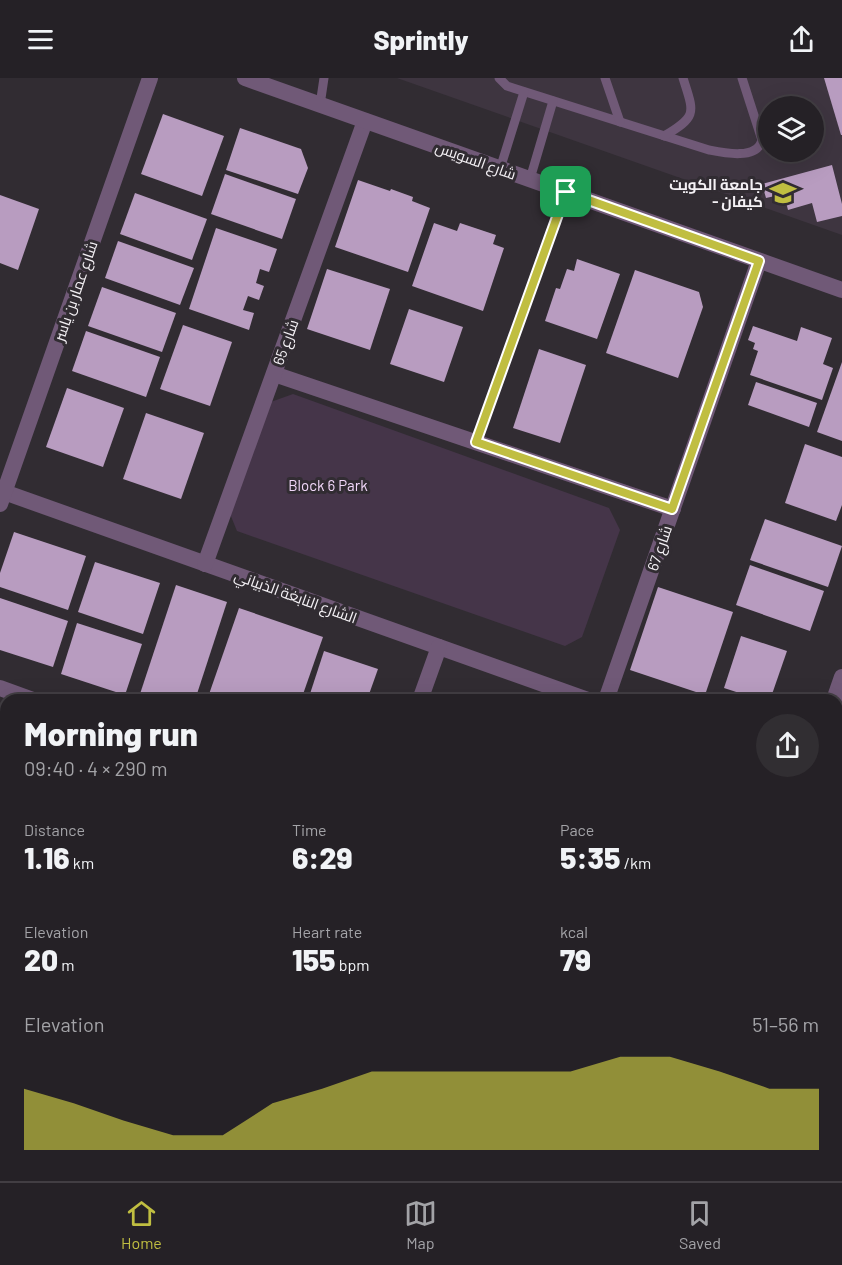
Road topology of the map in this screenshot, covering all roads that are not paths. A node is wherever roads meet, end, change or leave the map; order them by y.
1 (150, 78) edge
2 (245, 78) edge
3 (324, 78) edge
4 (500, 78) edge
5 (605, 78) edge
6 (683, 78) edge
7 (742, 78) edge
8 (524, 92) junction
9 (553, 101) junction
10 (320, 105) junction
11 (365, 121) junction
12 (620, 122) junction
13 (664, 136) junction
14 (500, 168) junction
15 (530, 179) junction
16 (566, 192) junction
17 (759, 261) junction
18 (842, 290) edge
19 (274, 374) junction
20 (476, 442) junction
21 (2, 498) edge
22 (672, 509) junction
23 (205, 564) junction
24 (439, 647) junction
25 (842, 677) edge
26 (0, 688) edge
27 (16, 694) edge
28 (422, 694) edge
29 (571, 694) edge
30 (608, 694) edge
31 (836, 694) edge

1 - 21 street, شارع عمار بن ياسر
2 - 10 street, شارع السويس
3 - 10 lane
4 - 8 lane
5 - 12 lane
6 - 13 lane
7 - 13 lane
8 - 9 lane
8 - 14 lane
9 - 12 lane
9 - 15 lane
10 - 11 street, شارع السويس
11 - 14 street, شارع السويس
11 - 19 street, شارع 65
12 - 13 lane
14 - 15 street, شارع السويس
15 - 16 street, شارع السويس
16 - 17 street, شارع السويس
16 - 20 lane
17 - 18 street, شارع السويس
17 - 22 street, شارع 67
19 - 20 street
19 - 23 street, شارع 65
20 - 22 street
21 - 23 street, الشارع النابغة الذبياني
22 - 30 street, شارع 67
23 - 24 street, الشارع النابغة الذبياني
24 - 28 street
24 - 29 street, الشارع النابغة الذبياني
25 - 31 street
26 - 27 street

